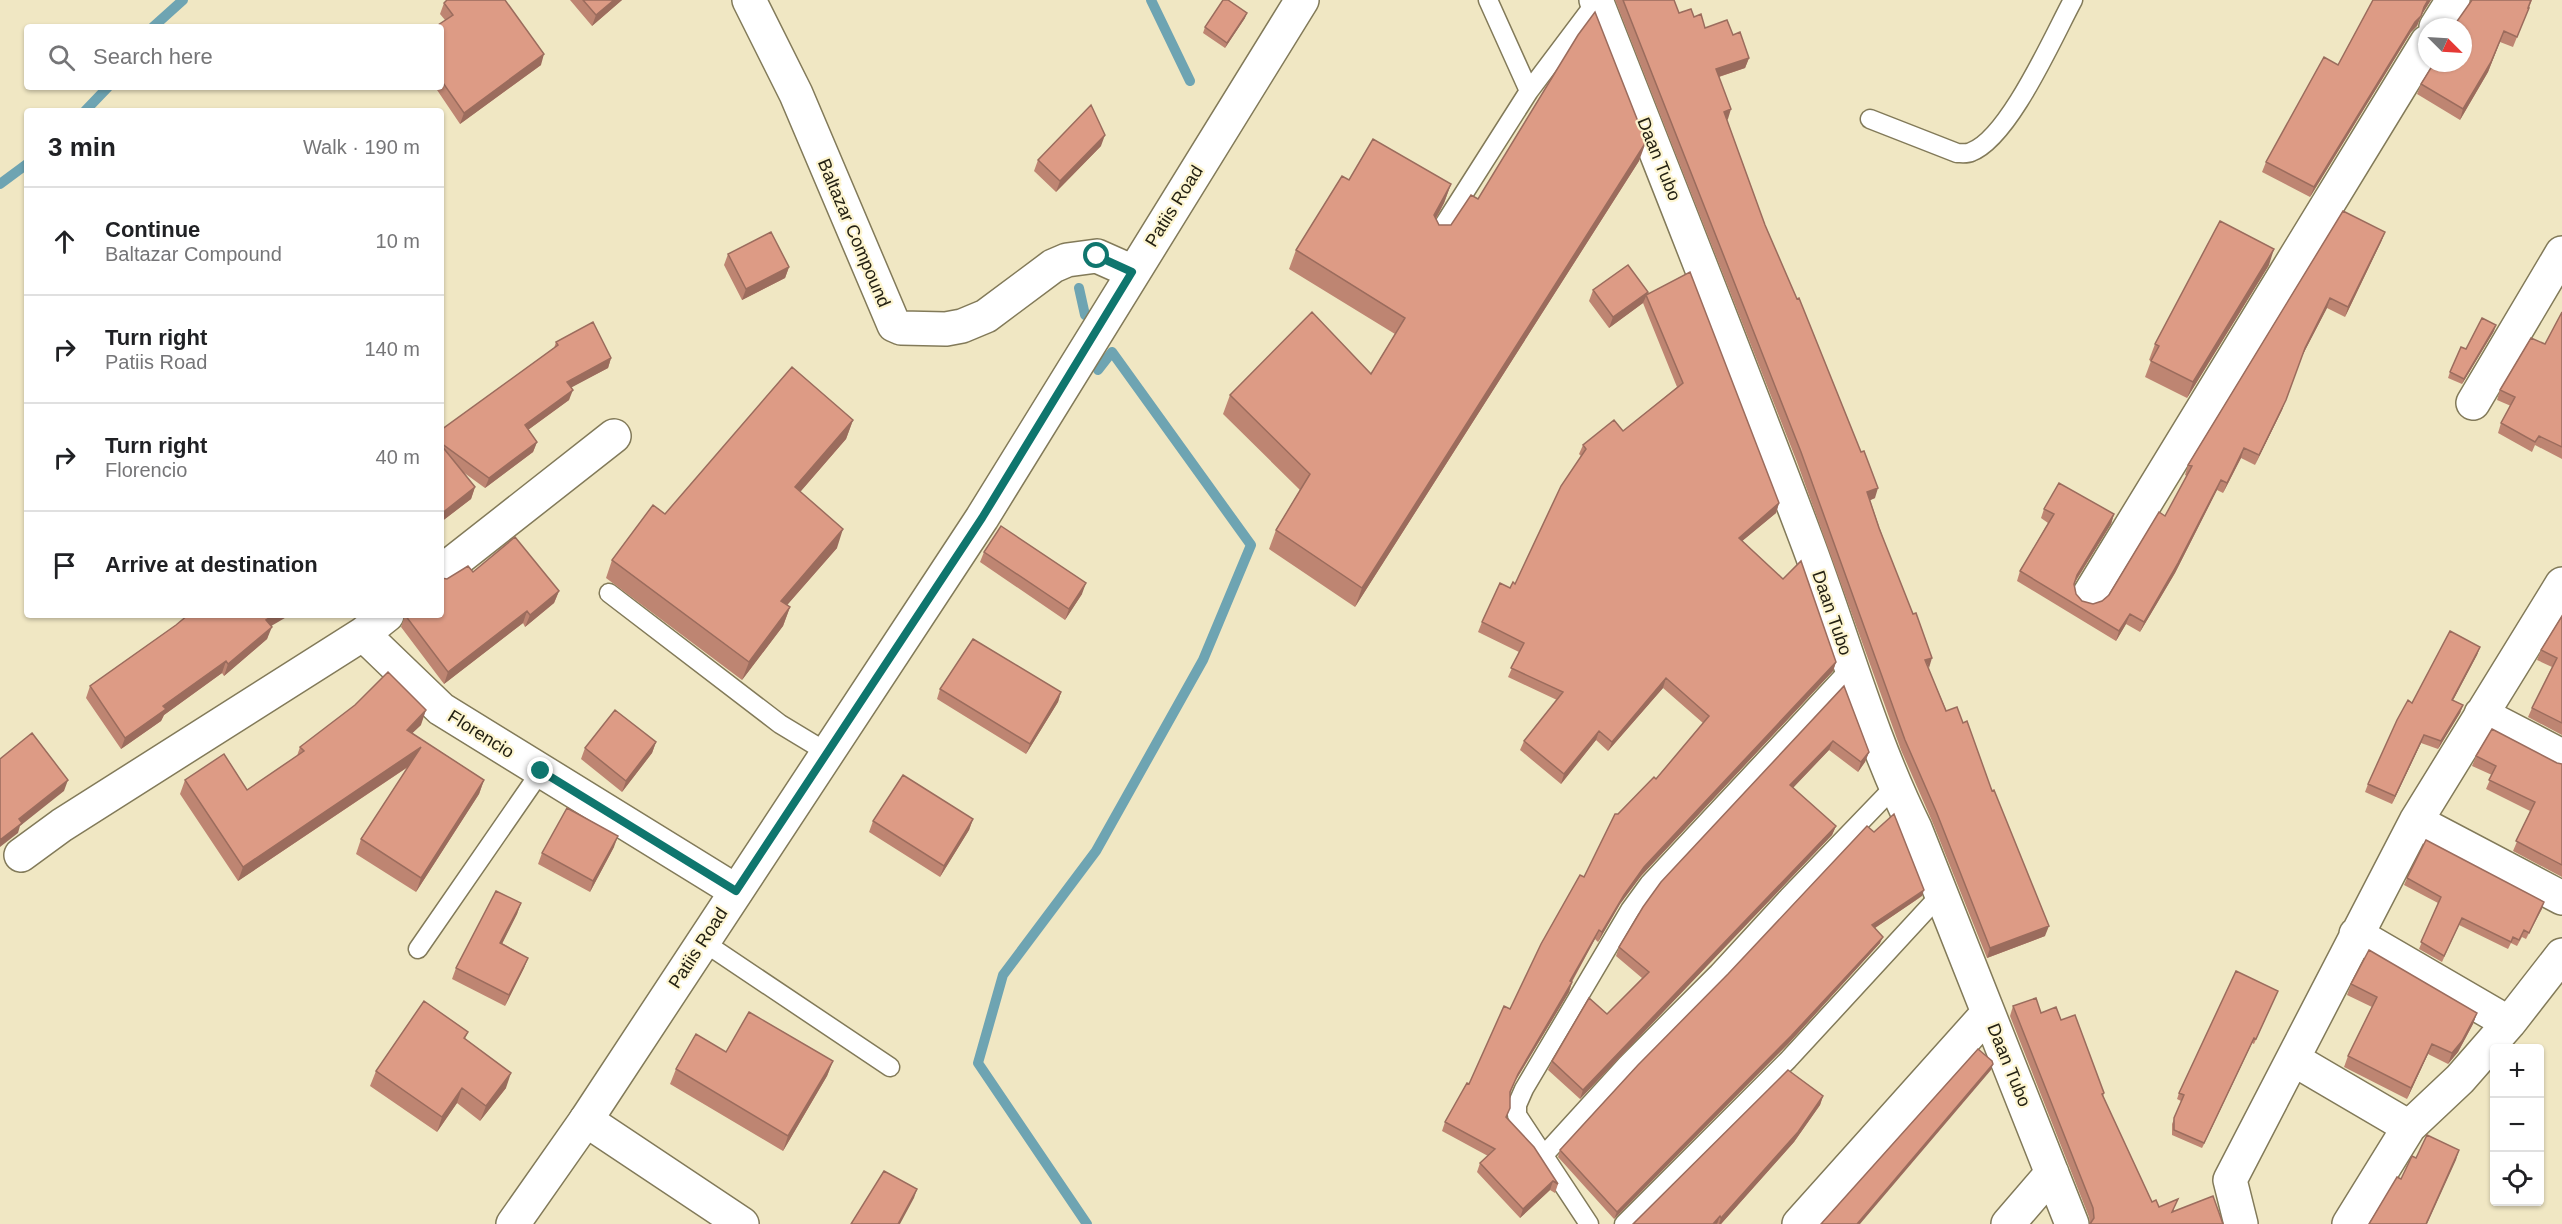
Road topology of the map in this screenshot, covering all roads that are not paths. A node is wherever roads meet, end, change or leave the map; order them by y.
1 (749, 0) edge
2 (1488, 0) edge
3 (2073, 0) edge
4 (2453, 0) edge
5 (1300, 1) edge
6 (1596, 1) edge
7 (2442, 18) edge
8 (2418, 57) edge
9 (1529, 91) junction
10 (1870, 119) dead end
11 (1438, 234) edge
12 (2559, 264) edge
13 (1132, 272) junction
14 (2473, 403) dead end
15 (614, 436) dead end
16 (444, 570) edge
17 (609, 593) dead end
18 (2090, 595) dead end
19 (2559, 597) edge
20 (375, 624) edge
21 (1851, 668) junction
22 (2481, 714) junction
23 (828, 753) junction
24 (2562, 756) edge
25 (541, 771) junction
26 (1895, 786) junction
27 (2416, 821) junction
28 (21, 855) dead end
29 (736, 891) junction
30 (1941, 894) junction
31 (2562, 898) edge
32 (2356, 934) junction
33 (702, 941) junction
34 (418, 949) dead end
35 (2562, 958) edge
36 (1988, 1013) junction
37 (2509, 1023) junction
38 (2293, 1059) junction
39 (890, 1067) dead end
40 (586, 1120) junction
41 (2409, 1127) junction
42 (1544, 1155) junction
43 (2052, 1173) junction
44 (513, 1224) edge
45 (742, 1224) edge
46 (1589, 1224) edge
47 (1624, 1224) edge
48 (1799, 1224) edge
49 (2008, 1224) edge
50 (2072, 1224) edge
51 (2241, 1224) edge
52 (2349, 1224) edge

1 - 13 street, Baltazar Compound
2 - 9 lane
3 - 10 lane
4 - 7 street
5 - 13 street, Patiis Road
6 - 9 lane
6 - 21 street, Daan Tubo
8 - 18 street
9 - 11 lane
12 - 14 street
13 - 23 street, Patiis Road
15 - 16 street
17 - 23 lane
19 - 22 street
20 - 25 street, Florencio
20 - 28 street
21 - 26 street, Daan Tubo
21 - 42 lane
22 - 24 street
22 - 27 street
23 - 29 street, Patiis Road
25 - 29 street, Florencio
25 - 34 lane
26 - 30 street, Daan Tubo
26 - 42 lane
27 - 31 street
27 - 32 street
29 - 33 street, Patiis Road
30 - 36 street, Daan Tubo
30 - 47 lane
32 - 37 street
32 - 38 street
33 - 39 lane
33 - 40 street, Patiis Road
35 - 37 street
36 - 43 street, Daan Tubo
36 - 48 street
37 - 41 street
38 - 41 street
38 - 51 street
40 - 44 street, Patiis Road
40 - 45 street
41 - 52 street
42 - 46 lane
43 - 49 street
43 - 50 street, Daan Tubo

